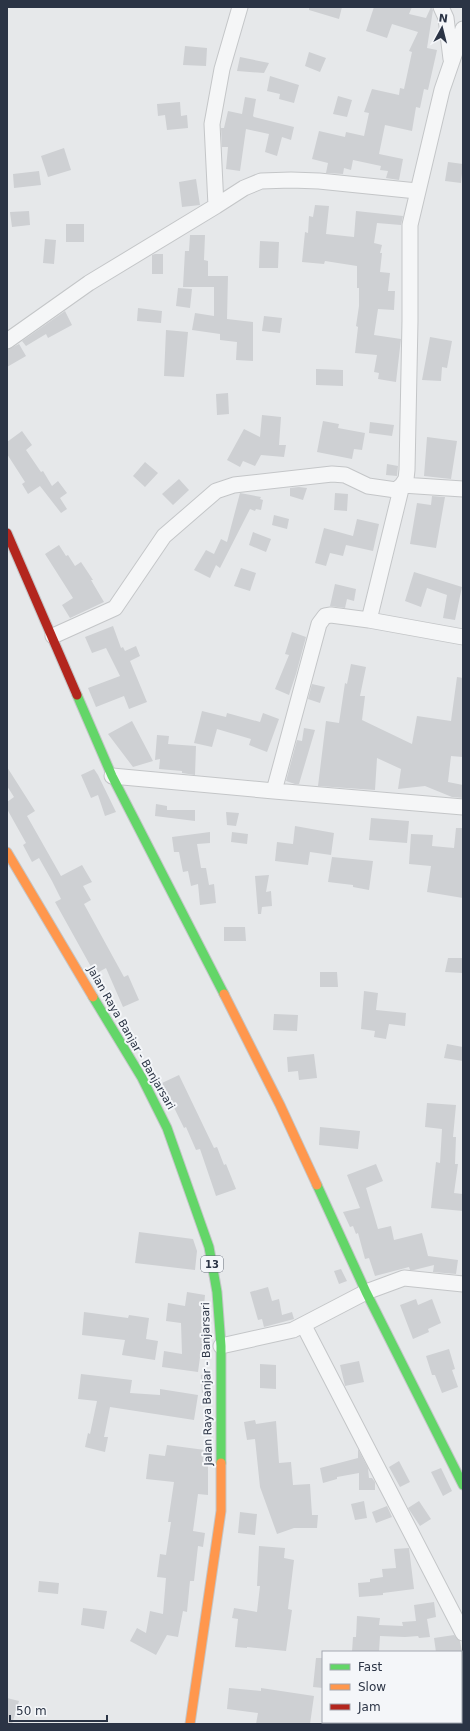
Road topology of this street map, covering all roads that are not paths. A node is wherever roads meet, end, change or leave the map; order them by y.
1 (240, 7) edge
2 (441, 7) edge
3 (463, 30) edge
4 (451, 68) junction
5 (417, 191) junction
6 (216, 206) junction
7 (7, 341) edge
8 (402, 485) junction
9 (463, 489) edge
10 (7, 533) edge
11 (369, 620) junction
12 (53, 636) junction
13 (463, 637) edge
14 (112, 776) junction
15 (274, 791) junction
16 (463, 807) edge
17 (7, 852) edge
18 (463, 1284) edge
19 (366, 1292) junction
20 (304, 1326) junction
21 (221, 1346) junction
22 (463, 1485) edge
23 (463, 1633) edge
24 (190, 1724) edge

1 - 6 street
2 - 4 street
3 - 4 street
4 - 5 street
5 - 6 street
5 - 8 street
6 - 7 street
8 - 9 street
8 - 11 street
8 - 12 street
10 - 12 main road
11 - 13 street
11 - 15 street
12 - 14 main road
14 - 15 street
14 - 19 main road
15 - 16 street
17 - 21 main road, Jalan Raya Banjar - Banjarsari / 13
18 - 19 street
19 - 20 street
19 - 22 main road
20 - 21 street
20 - 23 street
21 - 24 main road, Jalan Raya Banjar - Banjarsari / 13

